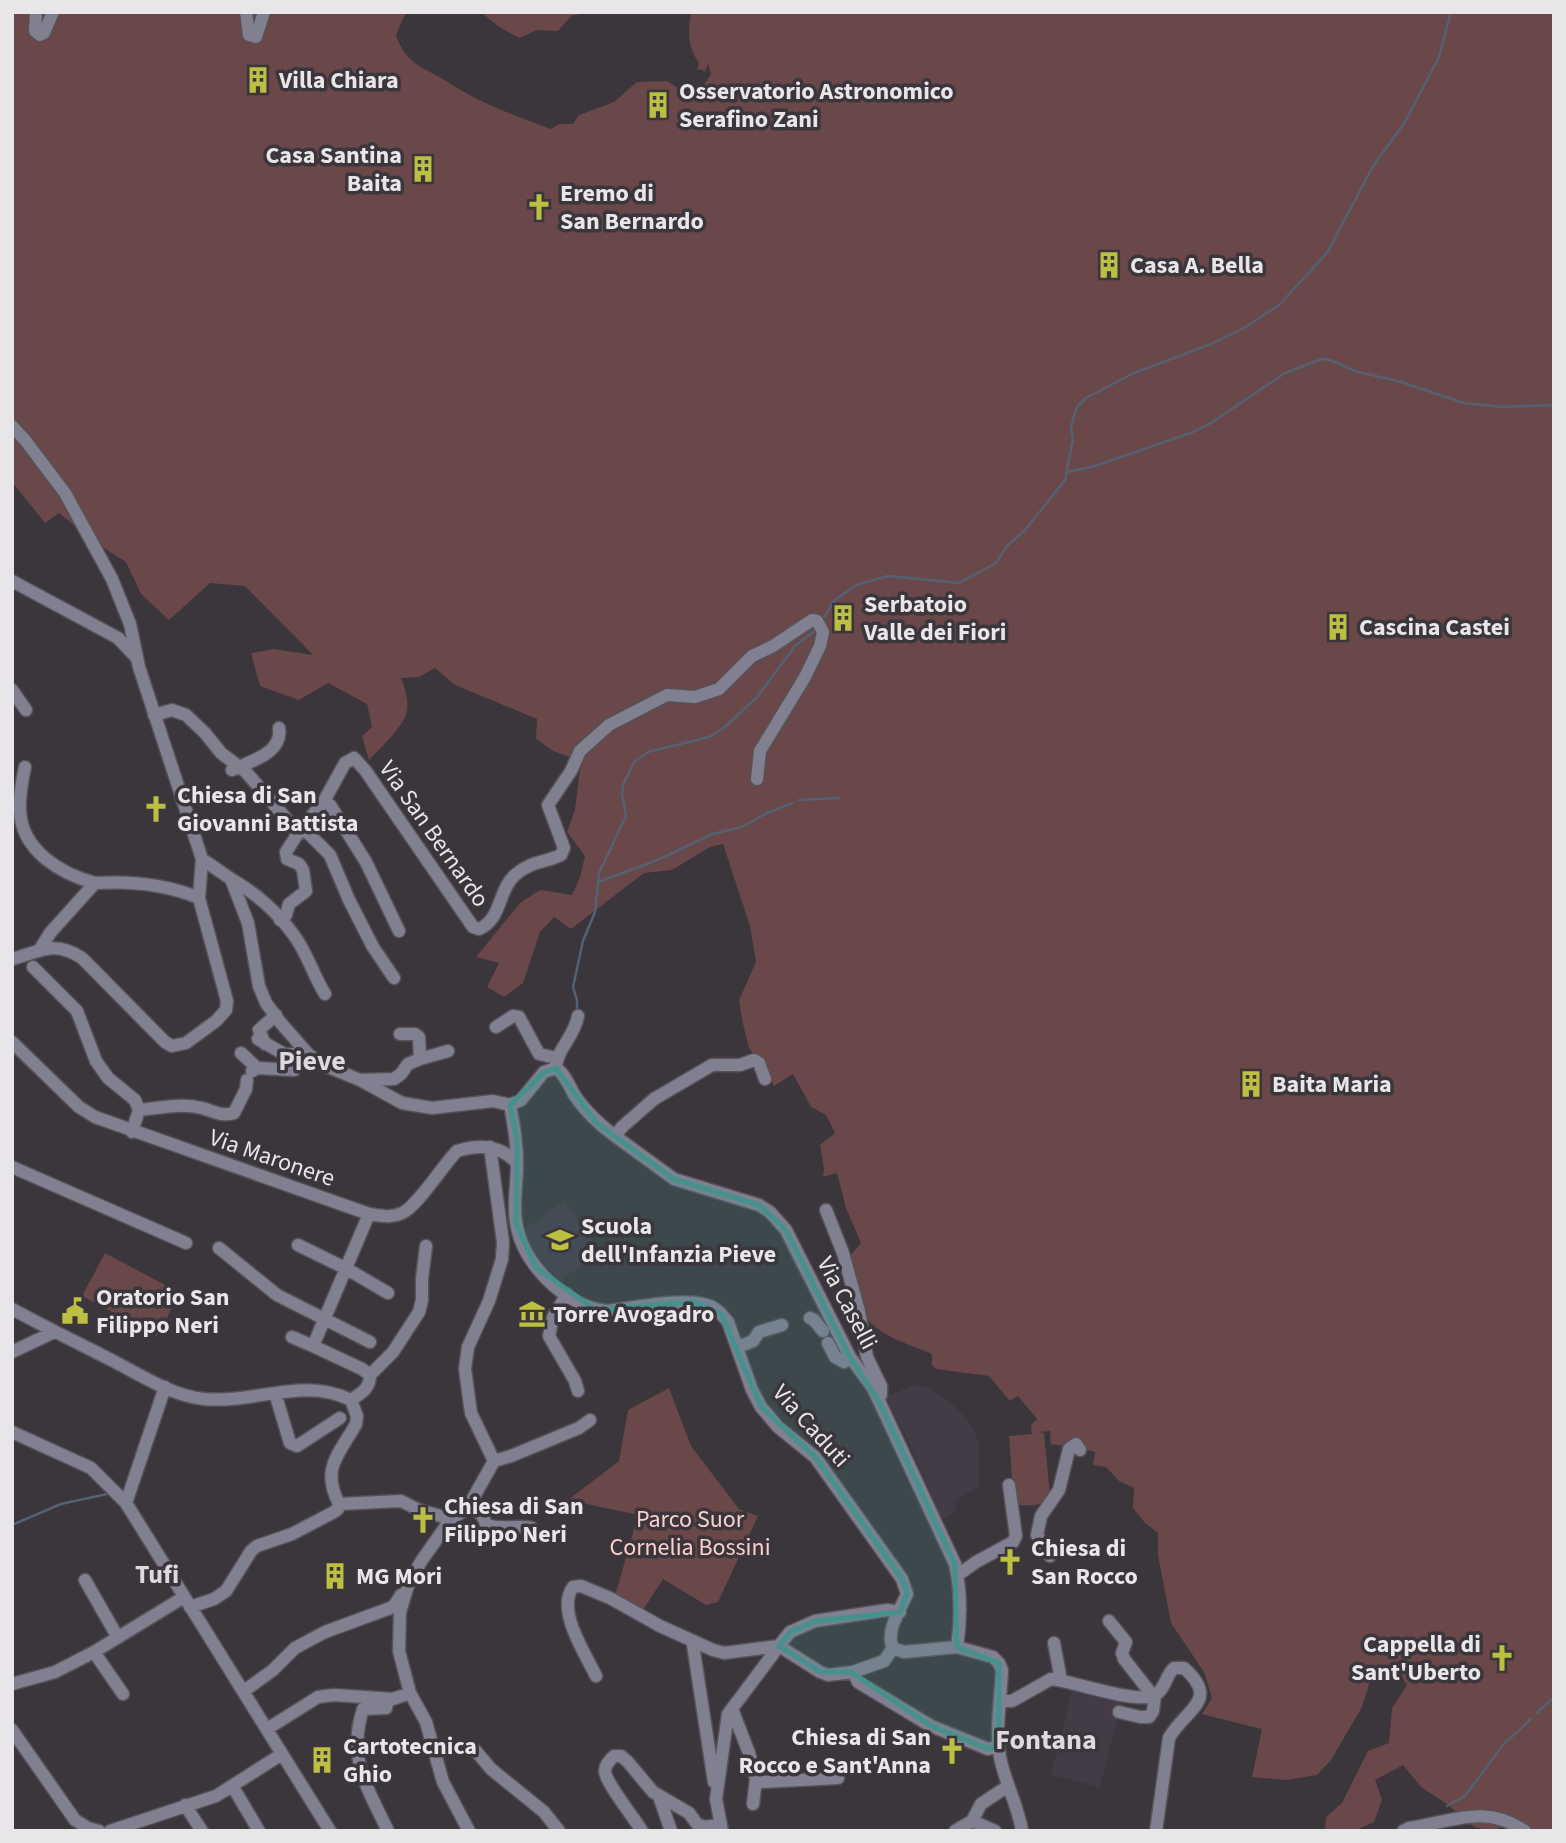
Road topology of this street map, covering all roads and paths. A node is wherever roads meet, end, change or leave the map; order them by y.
1 (36, 12) edge
2 (53, 12) edge
3 (246, 12) edge
4 (264, 12) edge
5 (12, 426) edge
6 (12, 581) edge
7 (137, 657) junction
8 (12, 690) edge
9 (26, 710) dead end
10 (154, 715) junction
11 (279, 728) dead end
12 (25, 767) dead end
13 (235, 769) junction
14 (757, 779) dead end
15 (324, 801) junction
16 (300, 830) junction
17 (202, 859) junction
18 (231, 879) junction
19 (95, 883) junction
20 (199, 898) junction
21 (280, 920) junction
22 (399, 931) dead end
23 (39, 951) junction
24 (12, 959) edge
25 (33, 967) dead end
26 (394, 978) dead end
27 (325, 993) dead end
28 (276, 1015) junction
29 (578, 1016) dead end
30 (496, 1027) dead end
31 (400, 1034) dead end
32 (14, 1047) edge
33 (448, 1051) dead end
34 (241, 1053) dead end
35 (308, 1054) junction
36 (420, 1059) junction
37 (556, 1063) junction
38 (321, 1064) junction
39 (252, 1073) junction
40 (765, 1079) dead end
41 (360, 1080) junction
42 (510, 1105) junction
43 (139, 1110) junction
44 (514, 1124) junction
45 (132, 1132) junction
46 (615, 1136) junction
47 (494, 1148) junction
48 (517, 1163) junction
49 (12, 1167) edge
50 (517, 1177) junction
51 (493, 1179) junction
52 (826, 1210) dead end
53 (369, 1214) junction
54 (186, 1243) dead end
55 (298, 1245) dead end
56 (426, 1246) dead end
57 (219, 1248) dead end
58 (348, 1269) junction
59 (388, 1293) dead end
60 (567, 1294) junction
61 (12, 1309) edge
62 (810, 1318) dead end
63 (32, 1320) junction
64 (324, 1320) junction
65 (782, 1325) dead end
66 (54, 1332) junction
67 (292, 1337) dead end
68 (370, 1342) dead end
69 (313, 1346) junction
70 (738, 1346) junction
71 (17, 1349) edge
72 (850, 1357) junction
73 (370, 1375) junction
74 (164, 1387) junction
75 (578, 1391) dead end
76 (275, 1393) junction
77 (351, 1400) junction
78 (880, 1403) junction
79 (340, 1419) dead end
80 (590, 1420) dead end
81 (12, 1432) edge
82 (1080, 1450) dead end
83 (494, 1461) junction
84 (1009, 1485) dead end
85 (126, 1503) junction
86 (339, 1504) junction
87 (469, 1504) junction
88 (445, 1521) junction
89 (532, 1528) dead end
90 (1050, 1556) dead end
91 (958, 1575) junction
92 (85, 1580) dead end
93 (405, 1592) junction
94 (187, 1602) junction
95 (900, 1612) junction
96 (1109, 1621) dead end
97 (117, 1636) junction
98 (694, 1640) junction
99 (1055, 1643) dead end
100 (779, 1646) junction
101 (957, 1647) junction
102 (893, 1648) junction
103 (94, 1652) junction
104 (853, 1672) junction
105 (596, 1676) dead end
106 (1061, 1680) junction
107 (12, 1684) edge
108 (244, 1691) junction
109 (410, 1693) junction
110 (123, 1694) dead end
111 (1154, 1696) junction
112 (388, 1699) junction
113 (1002, 1701) junction
114 (732, 1709) junction
115 (1119, 1712) dead end
116 (267, 1729) junction
117 (12, 1730) edge
118 (999, 1746) junction
119 (436, 1752) junction
120 (282, 1754) junction
121 (838, 1778) dead end
122 (756, 1779) junction
123 (1008, 1786) junction
124 (233, 1787) junction
125 (716, 1792) junction
126 (659, 1796) junction
127 (753, 1804) dead end
128 (185, 1805) junction
129 (972, 1821) junction
130 (139, 1827) edge
131 (721, 1827) edge
132 (99, 1831) edge
133 (110, 1831) edge
134 (202, 1831) edge
135 (259, 1831) edge
136 (330, 1831) edge
137 (388, 1831) edge
138 (469, 1831) edge
139 (559, 1831) edge
140 (642, 1831) edge
141 (671, 1831) edge
142 (955, 1831) edge
143 (995, 1831) edge
144 (1021, 1831) edge
145 (1156, 1831) edge
146 (1403, 1831) edge
147 (1525, 1831) edge

1 - 2 street
3 - 4 street
5 - 7 street
6 - 7 street
7 - 10 street
8 - 9 street
10 - 13 street
10 - 17 street
11 - 13 street
12 - 19 street
13 - 16 street
14 - 15 street, Via San Bernardo
15 - 16 street, Via San Bernardo
15 - 22 street
16 - 21 street, Via San Bernardo
16 - 26 street
17 - 18 street
17 - 20 street
18 - 21 street
18 - 28 street
19 - 20 street
19 - 23 street
20 - 23 street
21 - 27 street
23 - 24 street
25 - 43 street
28 - 35 street
28 - 35 street
29 - 37 street
30 - 37 street, Via Caselli
31 - 36 street
32 - 45 street, Via Maronere
33 - 36 street
34 - 39 street
35 - 38 street
36 - 41 street
37 - 42 street
37 - 46 street, Via Caselli
38 - 39 street
38 - 41 street
39 - 43 street
40 - 46 street
41 - 42 street
42 - 44 street, Via Caduti
43 - 45 street
44 - 47 street
44 - 48 street, Via Caduti
45 - 53 street, Via Maronere
46 - 72 street, Via Caselli
47 - 48 street
47 - 51 street
47 - 53 street, Via Maronere
48 - 50 street, Via Caduti
49 - 54 street
50 - 51 street
50 - 60 street, Via Caduti
51 - 83 street
52 - 78 street
53 - 58 street
55 - 58 street
56 - 73 street
57 - 64 street
58 - 59 street
58 - 64 street
60 - 70 street, Via Caduti
60 - 75 street
61 - 63 street
62 - 72 street
63 - 66 street
63 - 71 street
64 - 68 street
64 - 69 street
65 - 70 street
66 - 71 street
66 - 74 street
67 - 69 street
69 - 73 street
70 - 95 street, Via Caduti
72 - 78 street, Via Caselli
73 - 77 street
74 - 76 street
74 - 85 street
76 - 77 street
76 - 79 street
77 - 86 street
78 - 91 street, Via Caselli
80 - 83 street
81 - 85 street
82 - 90 street
83 - 87 street
84 - 91 street
85 - 94 street
86 - 88 street
86 - 94 street
87 - 88 street
87 - 89 street
88 - 93 street
91 - 101 street, Via Caselli
92 - 97 street
93 - 108 street
93 - 109 street
94 - 97 street
94 - 108 street
95 - 100 street
95 - 102 street, Via Caduti
96 - 111 street
97 - 103 street
98 - 100 street
98 - 105 street
98 - 125 street
99 - 106 street
100 - 104 street
100 - 114 street
101 - 102 street
101 - 113 street
102 - 104 street
103 - 107 street
103 - 110 street
104 - 118 street
106 - 111 street
106 - 113 street
108 - 116 street
109 - 112 street
109 - 119 street
111 - 115 street
111 - 145 street
112 - 116 street
112 - 137 street
113 - 118 street
114 - 122 street
114 - 125 street
116 - 120 street
117 - 132 street
118 - 123 street
119 - 138 street
119 - 139 street
120 - 124 street
120 - 136 street
121 - 122 street
122 - 127 street
123 - 129 street
123 - 144 street
124 - 128 street
124 - 135 street
125 - 131 street
126 - 131 street
126 - 140 street
126 - 141 street
128 - 130 street
128 - 134 street
129 - 142 street
129 - 143 street
130 - 133 street
146 - 147 street

